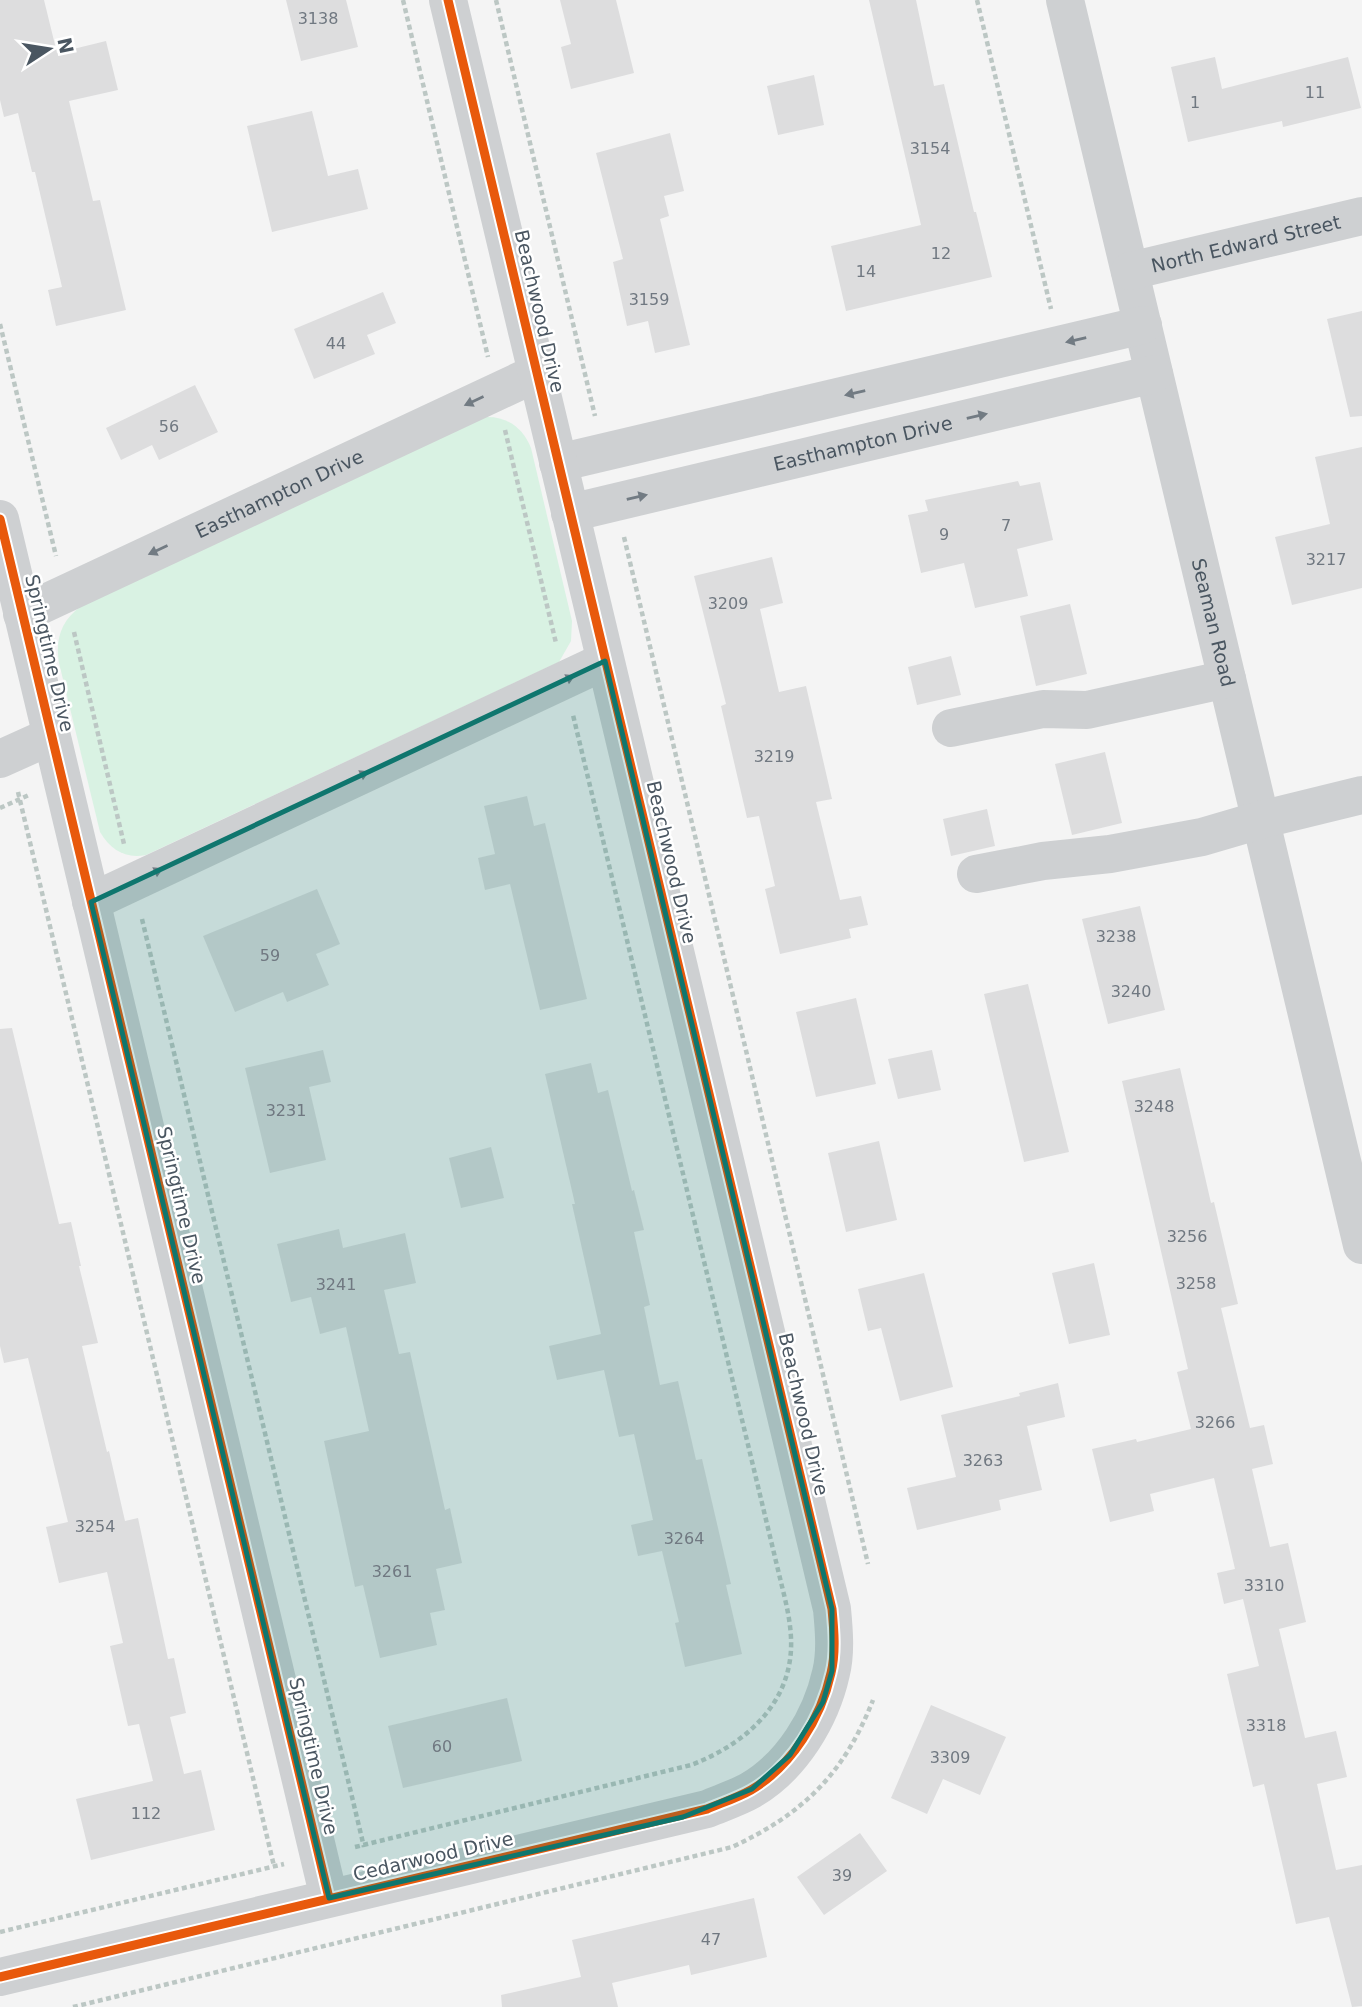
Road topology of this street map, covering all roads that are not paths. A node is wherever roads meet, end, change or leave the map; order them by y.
1 (448, 0) edge
2 (1065, 0) edge
3 (1362, 216) edge
4 (1130, 271) junction
5 (1143, 325) junction
6 (537, 373) junction
7 (1154, 374) junction
8 (558, 463) junction
9 (570, 513) junction
10 (0, 519) edge
11 (22, 614) junction
12 (606, 662) junction
13 (1227, 679) junction
14 (951, 728) dead end
15 (51, 736) junction
16 (8, 771) edge
17 (1362, 795) edge
18 (1260, 820) junction
19 (976, 874) dead end
20 (91, 902) junction
21 (1362, 1245) edge
22 (808, 1731) joint
23 (329, 1898) junction
24 (0, 1977) edge

1 - 6 street, Beachwood Drive
2 - 4 street, Seaman Road
3 - 4 street, North Edward Street
4 - 5 street, Seaman Road
5 - 7 street, Seaman Road
5 -> 8 street
6 - 8 street, Beachwood Drive
6 -> 11 street, Easthampton Drive
9 -> 7 street, Easthampton Drive
7 - 13 street, Seaman Road
8 - 9 street, Beachwood Drive
9 - 12 street, Beachwood Drive
10 - 11 street, Springtime Drive
11 - 15 street, Springtime Drive
20 -> 12 street
12 - 22 street, Beachwood Drive
13 - 14 street
13 - 18 street, Seaman Road
15 - 16 street
15 - 20 street, Springtime Drive
17 - 18 street
18 - 19 street
18 - 21 street, Seaman Road
20 - 23 street, Springtime Drive
22 - 23 street, Cedarwood Drive
23 - 24 street, Cedarwood Drive

